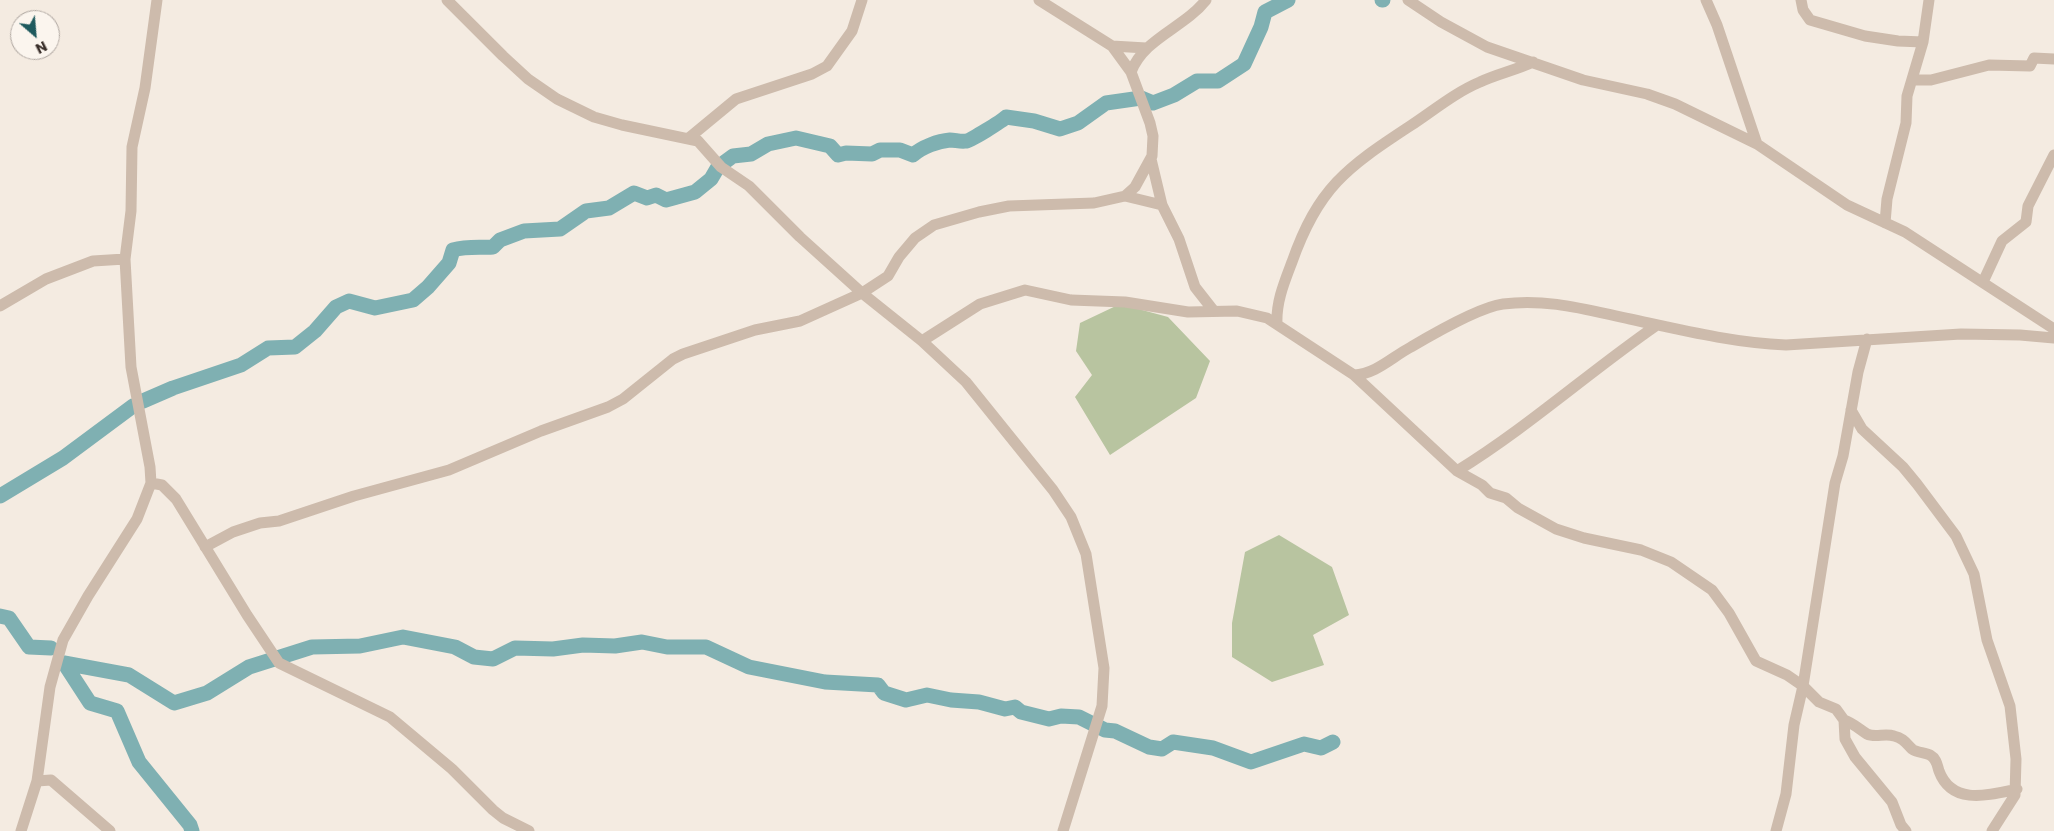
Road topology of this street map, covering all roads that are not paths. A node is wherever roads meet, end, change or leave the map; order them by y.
1 (157, 0) edge
2 (447, 0) edge
3 (862, 0) edge
4 (1039, 0) edge
5 (1206, 0) edge
6 (1408, 0) edge
7 (1706, 0) edge
8 (1800, 0) edge
9 (1929, 0) edge
10 (1923, 42) junction
11 (1112, 46) junction
12 (1146, 48) junction
13 (2054, 59) edge
14 (1533, 62) junction
15 (1131, 72) junction
16 (1913, 80) junction
17 (690, 137) junction
18 (1757, 144) junction
19 (2054, 155) edge
20 (1151, 159) junction
21 (1125, 196) junction
22 (1162, 206) junction
23 (1885, 223) junction
24 (125, 259) junction
25 (1983, 282) junction
26 (862, 294) junction
27 (0, 306) edge
28 (1213, 310) junction
29 (1277, 324) junction
30 (1657, 325) junction
31 (2054, 329) edge
32 (2054, 338) edge
33 (1867, 339) junction
34 (922, 341) junction
35 (1354, 375) junction
36 (1851, 410) junction
37 (1457, 471) junction
38 (151, 483) junction
39 (205, 547) junction
40 (1803, 686) junction
41 (1844, 720) junction
42 (37, 781) junction
43 (2017, 790) junction
44 (21, 831) edge
45 (110, 831) edge
46 (529, 831) edge
47 (1063, 831) edge
48 (1776, 831) edge
49 (1906, 831) edge
50 (1992, 831) edge

1 - 24 street
2 - 17 street
3 - 17 street
4 - 11 street
5 - 12 street
6 - 14 street
7 - 18 street
8 - 10 street
9 - 10 street
10 - 16 street
11 - 12 street
11 - 15 street
12 - 15 street
13 - 16 street
14 - 18 street
14 - 29 street
15 - 20 street
16 - 23 street
17 - 26 street
18 - 23 street
19 - 25 street
20 - 21 street
20 - 22 street
21 - 22 street
21 - 26 street
22 - 28 street
23 - 25 street
24 - 27 street
24 - 38 street
25 - 31 street
26 - 34 street
26 - 39 street
28 - 29 street
28 - 34 street
29 - 35 street
30 - 33 street
30 - 35 street
30 - 37 street
32 - 33 street
33 - 36 street
34 - 47 street
35 - 37 street
36 - 40 street
36 - 43 street
37 - 40 street
38 - 39 street
38 - 42 street
39 - 46 street
40 - 41 street
40 - 48 street
41 - 43 street
41 - 49 street
42 - 44 street
42 - 45 street
43 - 50 street

